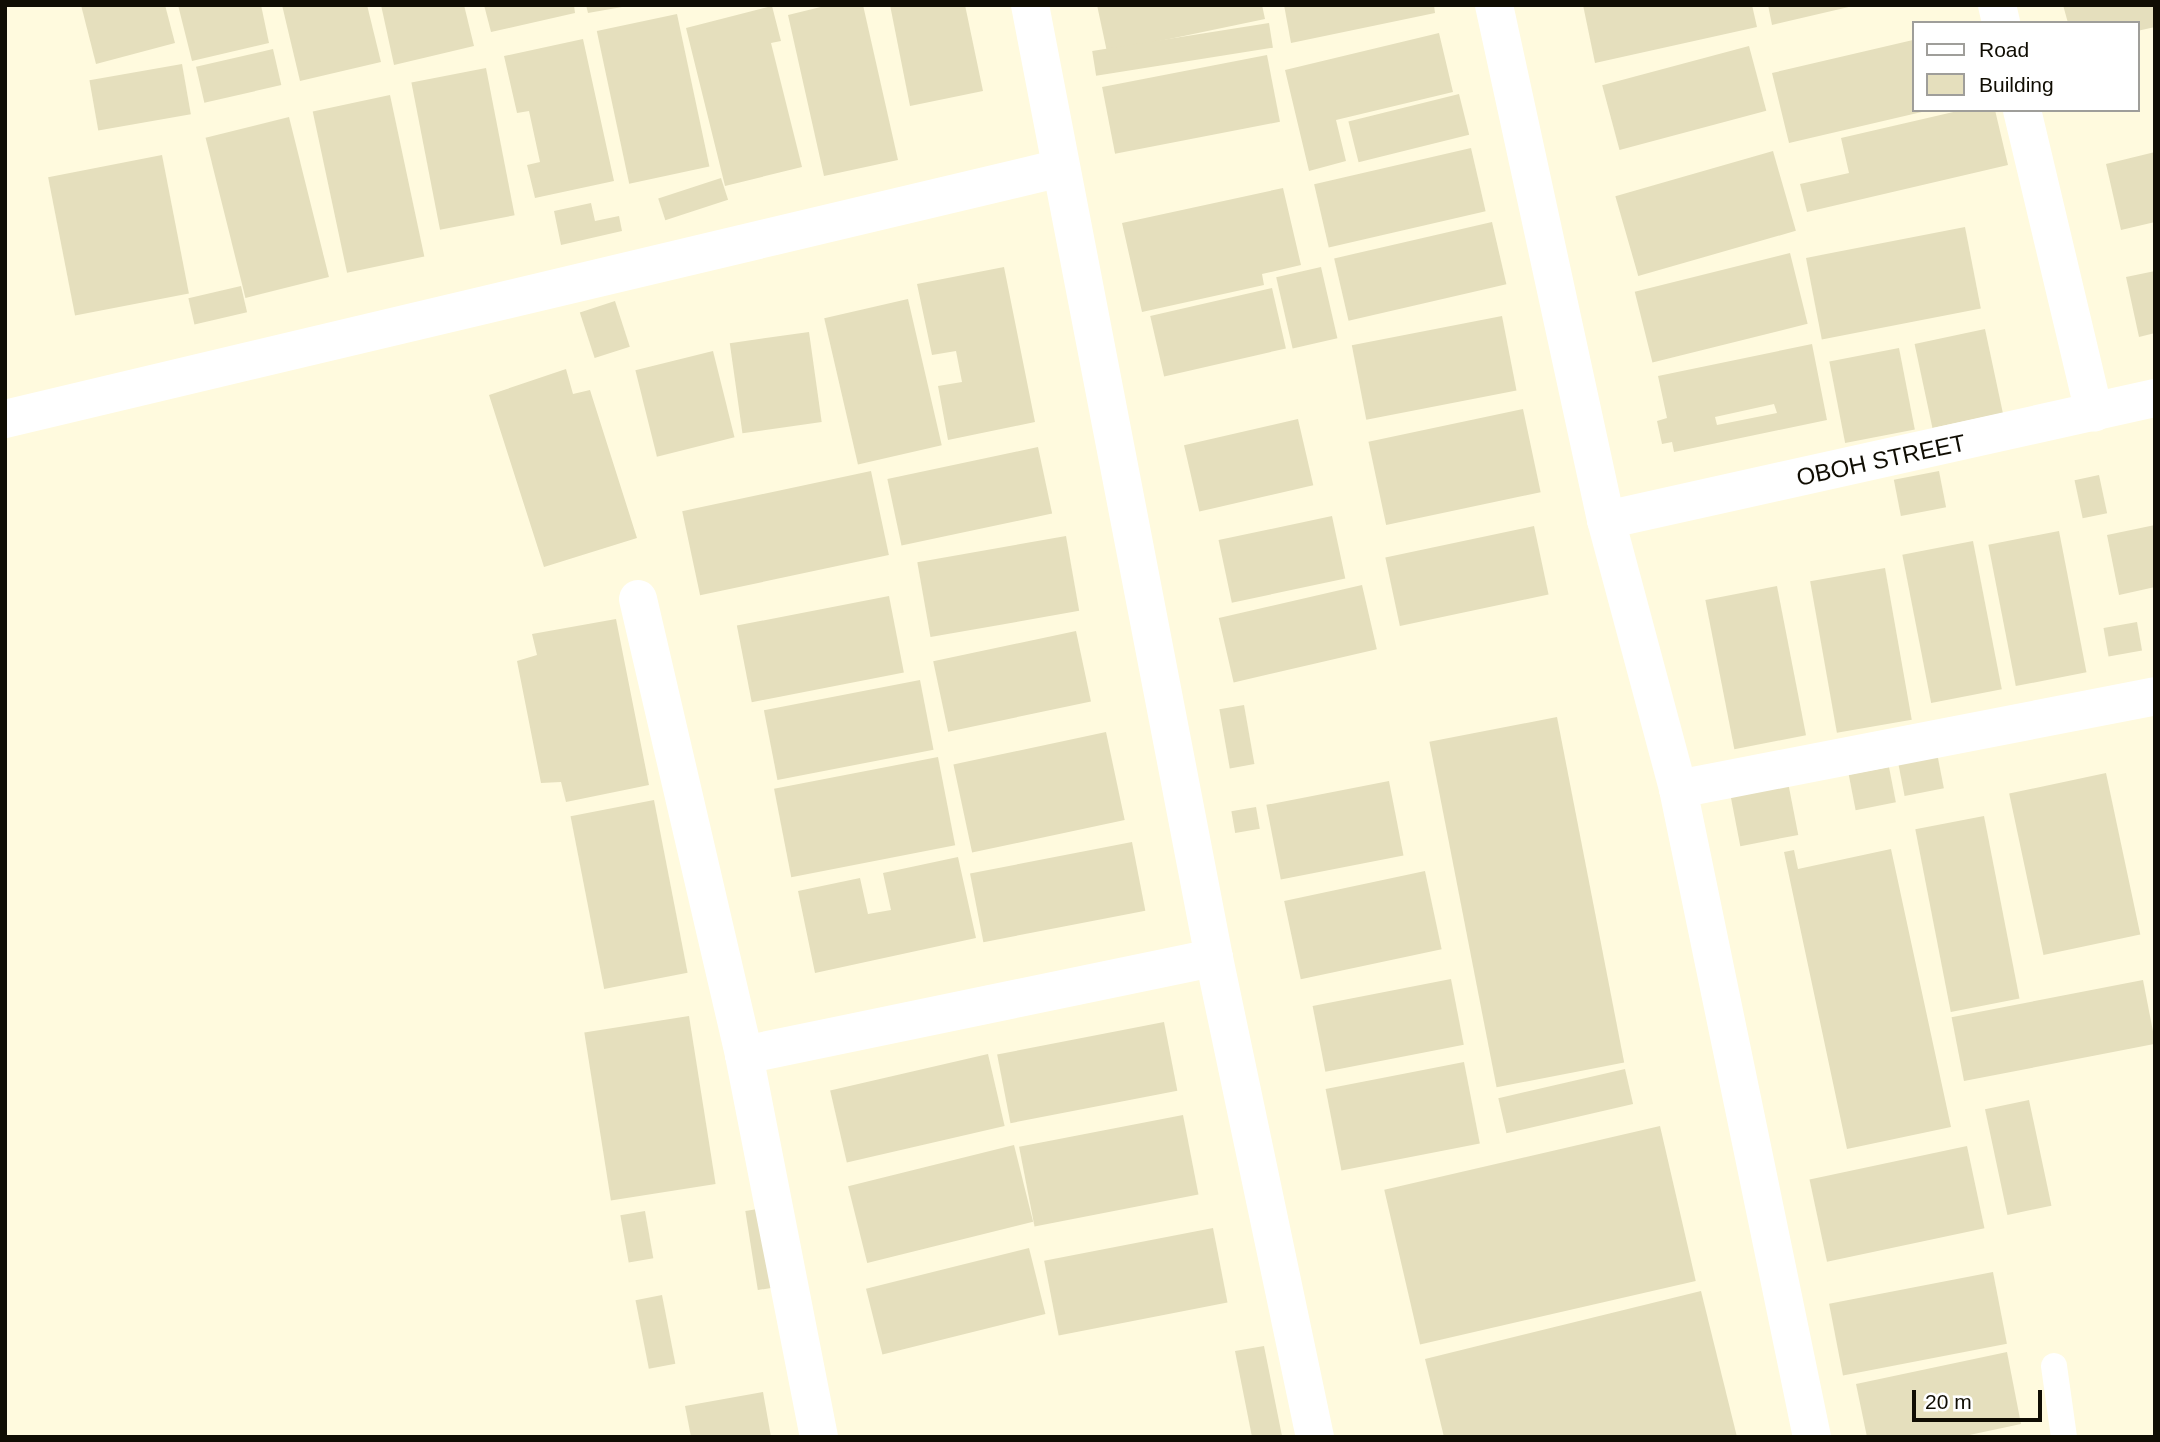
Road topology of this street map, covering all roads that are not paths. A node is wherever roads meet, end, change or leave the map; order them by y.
1 (1030, 5) edge
2 (1494, 5) edge
3 (2022, 112) edge
4 (1062, 168) junction
5 (2155, 398) edge
6 (2094, 413) junction
7 (5, 419) edge
8 (1606, 520) junction
9 (638, 599) dead end
10 (2155, 696) edge
11 (1678, 789) junction
12 (1214, 958) junction
13 (744, 1055) junction
14 (2054, 1366) dead end
15 (820, 1437) edge
16 (1315, 1437) edge
17 (1812, 1437) edge
18 (2064, 1437) edge

1 - 4 street
2 - 8 street
3 - 6 street
4 - 7 street
4 - 12 street
5 - 6 street, OBOH STREET
6 - 8 street, OBOH STREET
8 - 11 street
9 - 13 street
10 - 11 street
11 - 17 street
12 - 13 street
12 - 16 street
13 - 15 street
14 - 18 lane

